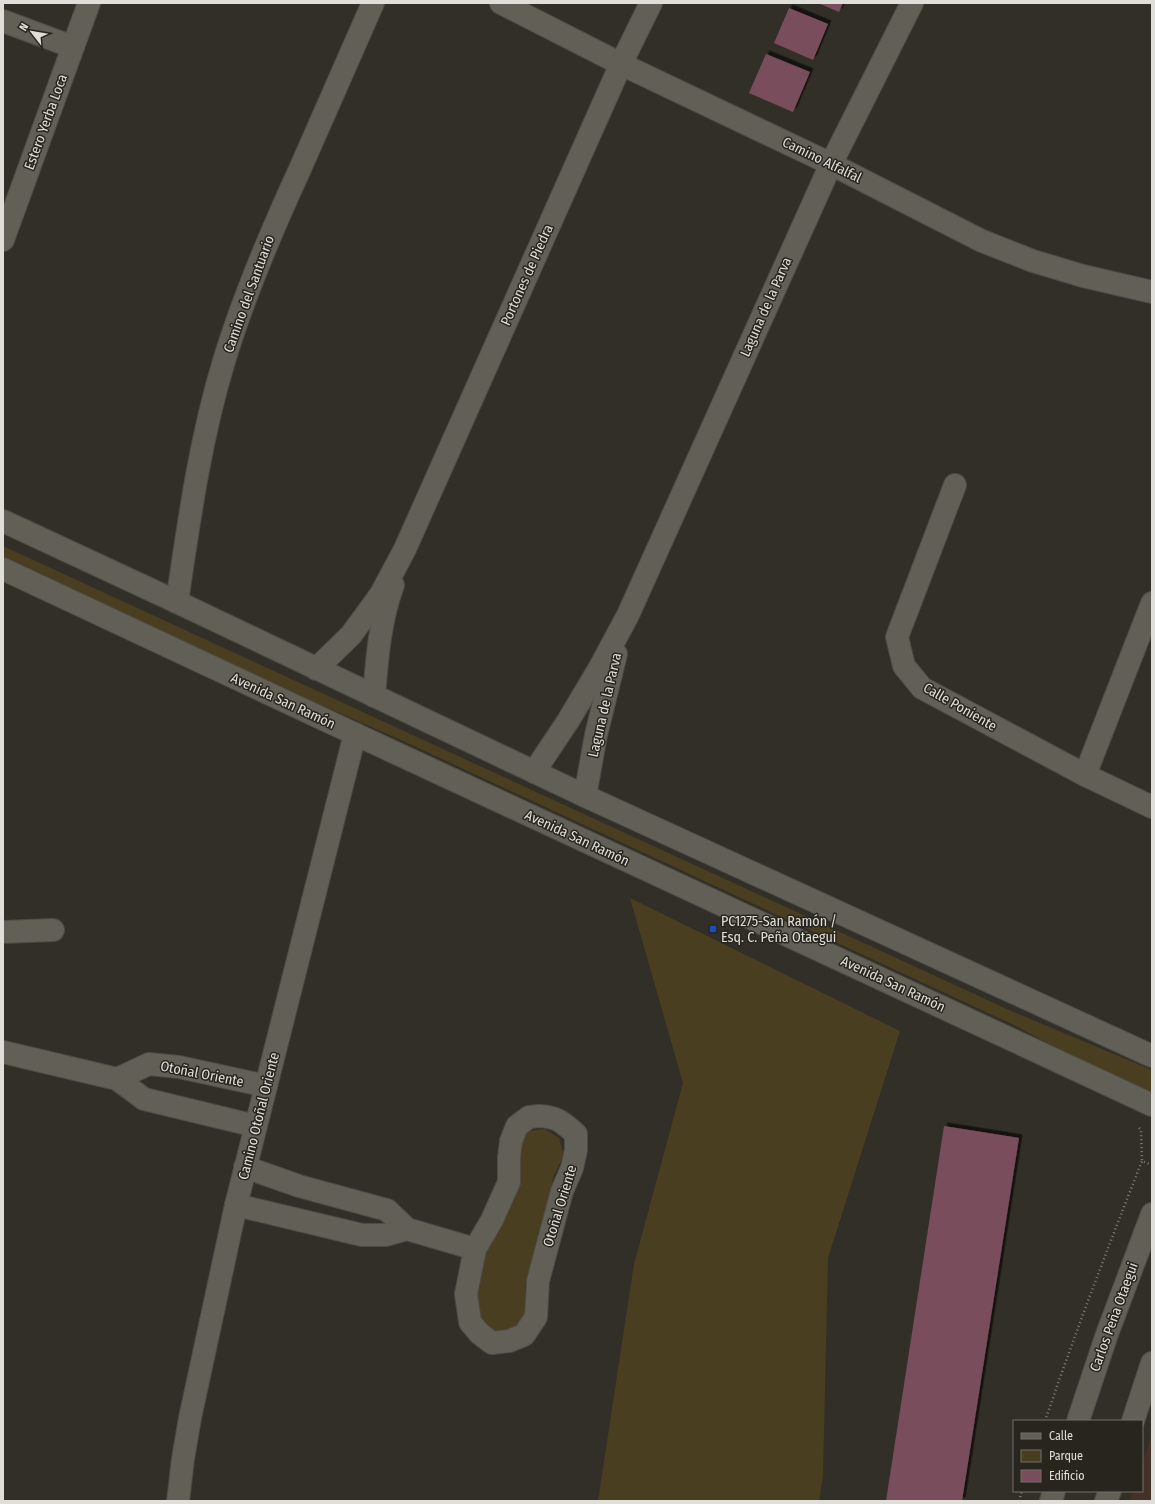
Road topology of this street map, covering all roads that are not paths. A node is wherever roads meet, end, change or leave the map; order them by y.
1 (89, 3) edge
2 (373, 3) edge
3 (502, 3) edge
4 (651, 3) edge
5 (912, 3) edge
6 (3, 21) edge
7 (73, 47) junction
8 (621, 64) junction
9 (830, 164) junction
10 (3, 240) edge
11 (1152, 292) edge
12 (955, 485) dead end
13 (3, 521) edge
14 (405, 549) junction
15 (3, 569) edge
16 (177, 602) junction
17 (1152, 603) edge
18 (628, 614) junction
19 (316, 669) junction
20 (374, 696) junction
21 (354, 734) junction
22 (534, 772) junction
23 (1085, 776) junction
24 (585, 796) junction
25 (1152, 806) edge
26 (53, 930) dead end
27 (3, 932) edge
28 (3, 1052) edge
29 (1152, 1056) edge
30 (117, 1079) junction
31 (266, 1086) junction
32 (1152, 1105) edge
33 (256, 1126) junction
34 (245, 1167) junction
35 (236, 1205) junction
36 (1152, 1214) edge
37 (407, 1229) junction
38 (475, 1249) junction
39 (1152, 1363) edge
40 (1078, 1420) edge
41 (1133, 1420) edge
42 (178, 1501) edge

1 - 7 street, Estero Yerba Loca
2 - 16 street, Camino del Santuario
3 - 8 street, Camino Alfalfal
4 - 8 street, Portones de Piedra
5 - 9 street, Laguna de la Parva
6 - 7 street
7 - 10 street, Estero Yerba Loca
8 - 9 street, Camino Alfalfal
8 - 14 street, Portones de Piedra
9 - 11 street, Camino Alfalfal
9 - 18 street, Laguna de la Parva
12 - 23 street, Calle Poniente
13 - 16 street
14 - 19 street, Portones de Piedra
14 - 20 street, Portones de Piedra
15 - 21 street, Avenida San Ramón
16 - 19 street
17 - 23 street
18 - 22 street, Laguna de la Parva
18 - 24 street, Laguna de la Parva
19 - 20 street
20 - 22 street
21 - 31 street, Camino Otoñal Oriente
21 - 32 street, Avenida San Ramón
22 - 24 street
23 - 25 street, Calle Poniente
24 - 29 street
26 - 27 street
28 - 30 street
30 - 31 street, Otoñal Oriente
30 - 33 street
31 - 33 street, Camino Otoñal Oriente
33 - 34 street, Camino Otoñal Oriente
34 - 35 street, Camino Otoñal Oriente
34 - 37 street
35 - 37 street
35 - 42 street, Camino Otoñal Oriente
36 - 40 street, Carlos Peña Otaegui
37 - 38 street
38 - 38 street, Otoñal Oriente
39 - 41 street

